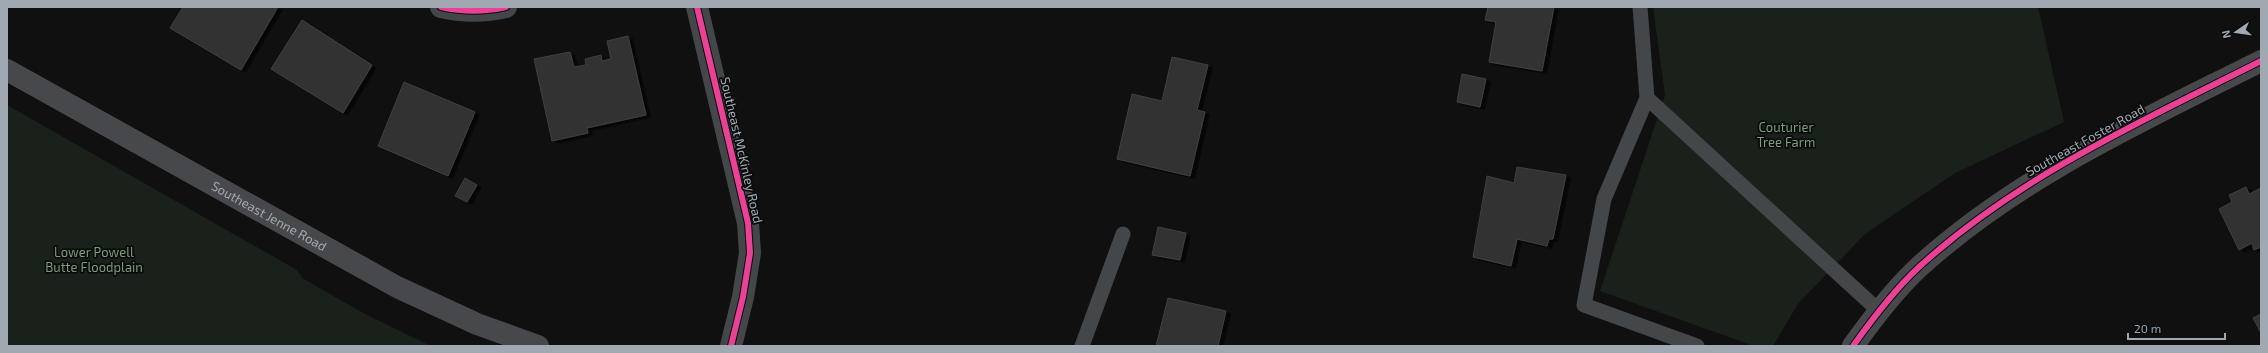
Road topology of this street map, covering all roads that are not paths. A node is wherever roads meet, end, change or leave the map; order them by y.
1 (441, 7) edge
2 (506, 7) edge
3 (697, 7) edge
4 (1640, 7) edge
5 (2261, 61) edge
6 (7, 70) edge
7 (1646, 98) junction
8 (1123, 234) dead end
9 (1878, 311) junction
10 (538, 346) edge
11 (731, 346) edge
12 (1082, 346) edge
13 (1697, 346) edge
14 (1853, 346) edge

1 - 2 street
3 - 11 street, Southeast McKinley Road
4 - 7 lane
5 - 9 main road, Southeast Foster Road
6 - 10 main road, Southeast Jenne Road
7 - 9 lane
7 - 13 lane
8 - 12 lane
9 - 14 main road, Southeast Foster Road

